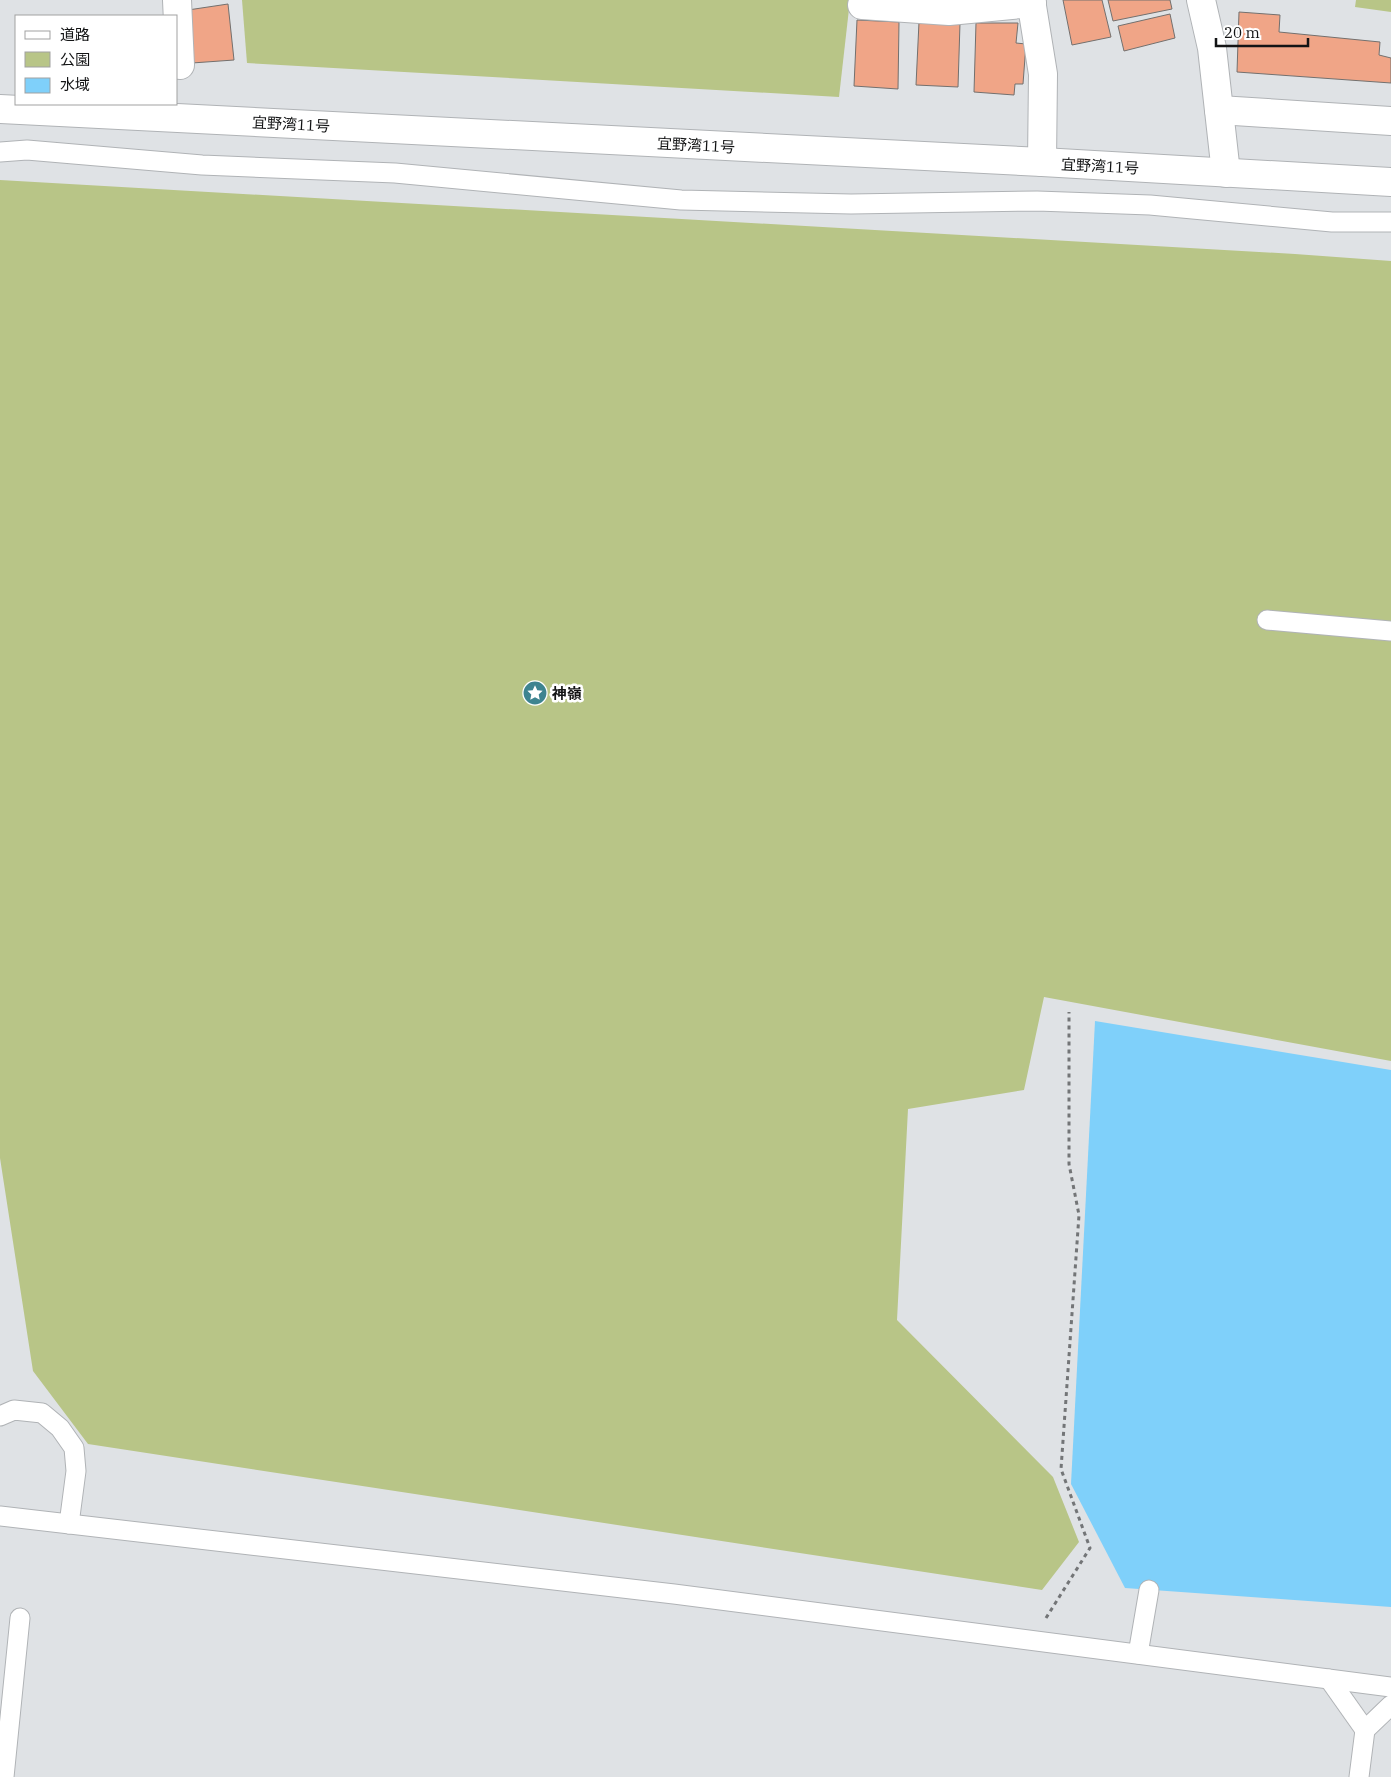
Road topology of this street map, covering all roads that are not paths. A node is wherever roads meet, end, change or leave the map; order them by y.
1 (177, 0) edge
2 (1201, 0) edge
3 (1031, 2) edge
4 (862, 5) dead end
5 (178, 15) edge
6 (178, 22) edge
7 (180, 65) dead end
8 (0, 109) edge
9 (1219, 110) junction
10 (1391, 121) edge
11 (0, 152) edge
12 (1042, 162) junction
13 (1226, 173) junction
14 (1391, 182) edge
15 (1391, 222) edge
16 (1267, 620) dead end
17 (1391, 631) edge
18 (0, 1416) edge
19 (0, 1516) edge
20 (70, 1524) junction
21 (1149, 1590) dead end
22 (20, 1618) dead end
23 (1138, 1654) junction
24 (1329, 1678) junction
25 (1391, 1687) edge
26 (1391, 1705) edge
27 (1365, 1730) junction
28 (4, 1777) edge
29 (1359, 1777) edge

1 - 5 street
2 - 9 street
3 - 4 street
3 - 12 street
6 - 7 street
8 - 12 street, 宜野湾11号
9 - 10 street
9 - 13 street
11 - 15 lane
12 - 13 street, 宜野湾11号
13 - 14 street, 宜野湾11号
16 - 17 lane
18 - 20 lane
19 - 20 lane
20 - 23 lane
21 - 23 lane
22 - 28 lane
23 - 24 lane
24 - 25 lane
24 - 27 lane
26 - 27 lane
27 - 29 lane

